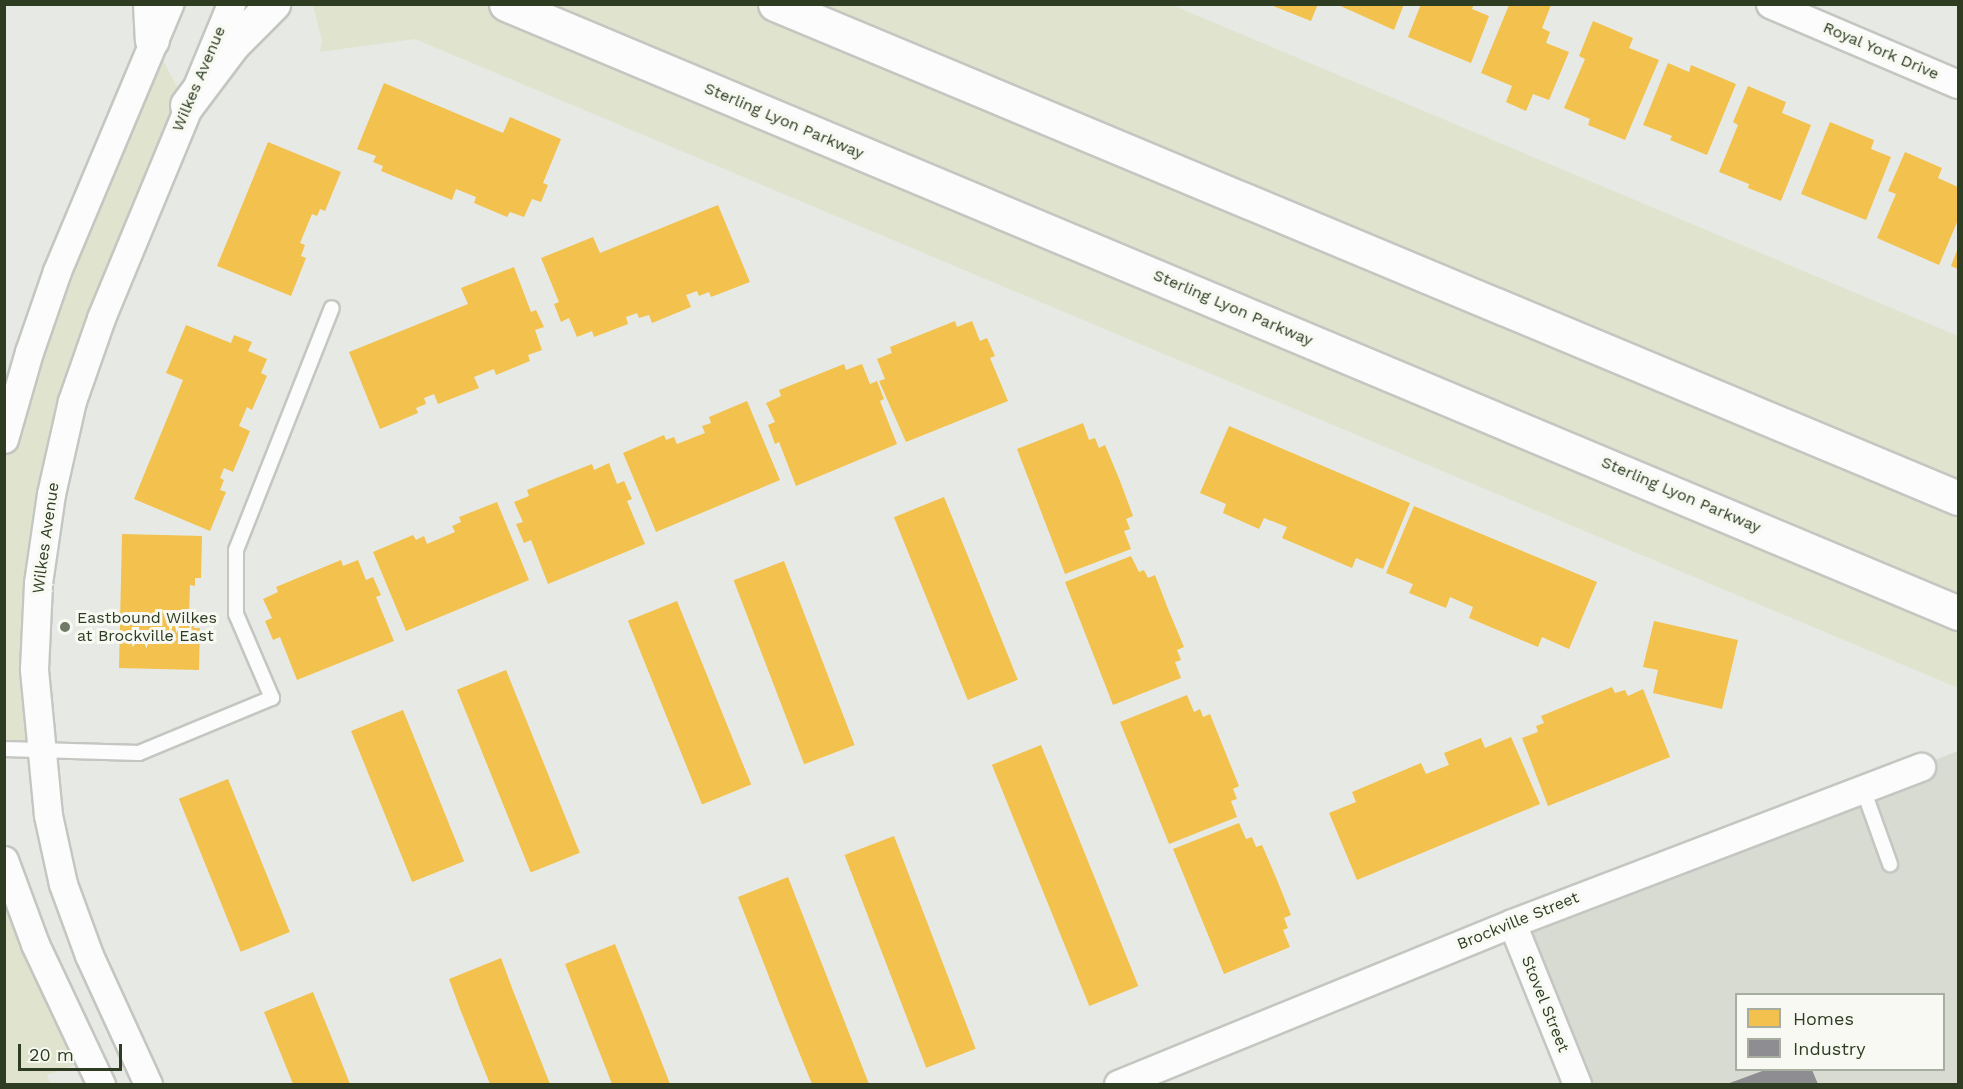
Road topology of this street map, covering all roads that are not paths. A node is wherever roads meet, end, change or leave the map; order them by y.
1 (150, 4) edge
2 (169, 4) edge
3 (231, 4) edge
4 (273, 4) edge
5 (506, 4) edge
6 (775, 4) edge
7 (1770, 4) edge
8 (152, 40) junction
9 (1959, 84) edge
10 (187, 105) junction
11 (332, 308) dead end
12 (4, 439) edge
13 (1959, 498) edge
14 (1959, 613) edge
15 (4, 749) edge
16 (41, 750) junction
17 (1921, 767) dead end
18 (1863, 789) junction
19 (4, 860) edge
20 (1890, 864) dead end
21 (1512, 923) junction
22 (101, 1084) edge
23 (148, 1084) edge
24 (1118, 1084) edge
25 (1577, 1084) edge

1 - 8 main road
2 - 8 street
3 - 10 street, Wilkes Avenue
4 - 10 main road
5 - 14 main road, Sterling Lyon Parkway
6 - 13 main road
7 - 9 street, Royal York Drive
8 - 12 street
10 - 16 street, Wilkes Avenue
11 - 16 lane
15 - 16 lane
16 - 23 street, Wilkes Avenue
17 - 18 street, Brockville Street
18 - 20 lane
18 - 21 street, Brockville Street
19 - 22 street
21 - 24 street, Brockville Street
21 - 25 street, Stovel Street

